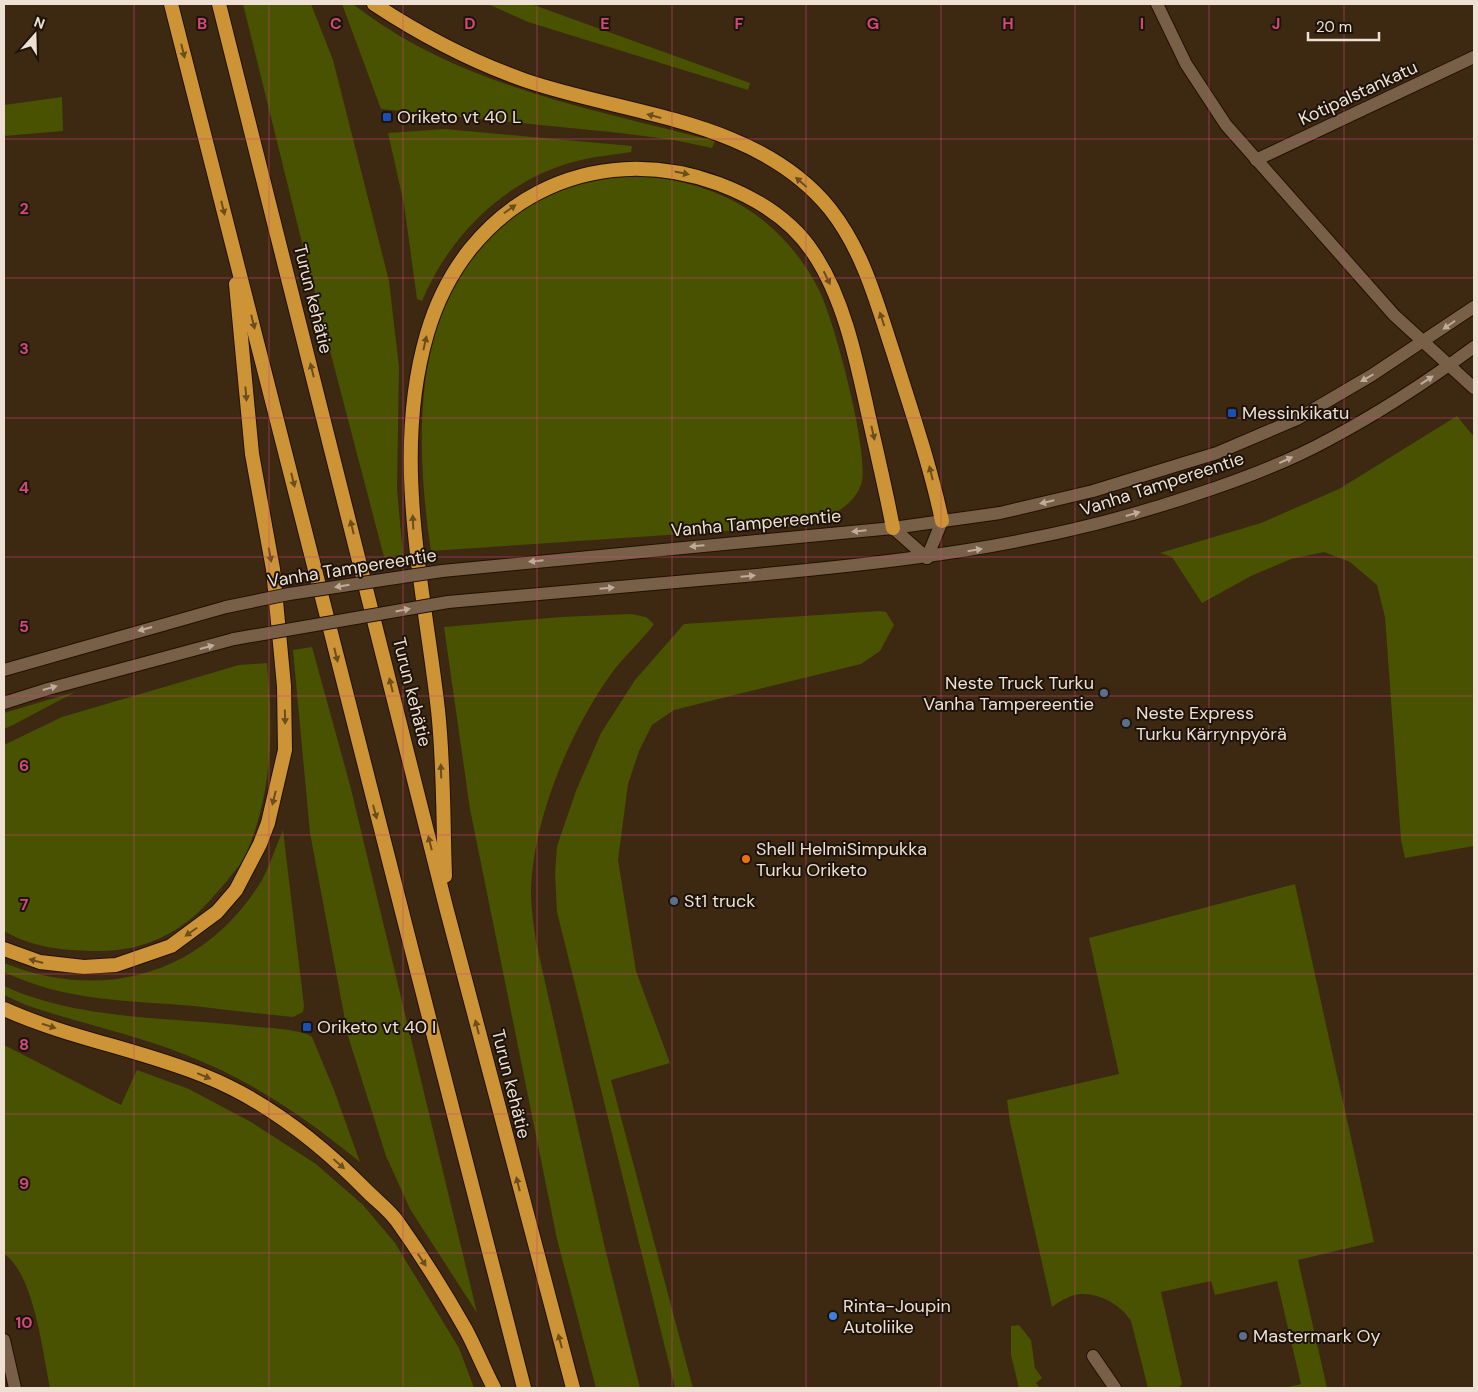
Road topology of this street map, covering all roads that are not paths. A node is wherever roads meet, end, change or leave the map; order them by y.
1 (171, 4) edge
2 (219, 4) edge
3 (374, 4) edge
4 (1157, 4) edge
5 (1474, 57) edge
6 (1256, 160) junction
7 (232, 241) junction
8 (1474, 307) edge
9 (1423, 343) junction
10 (1474, 347) edge
11 (1449, 366) junction
12 (1474, 388) edge
13 (942, 521) junction
14 (893, 528) junction
15 (926, 558) junction
16 (4, 670) edge
17 (4, 703) edge
18 (446, 907) junction
19 (4, 949) edge
20 (4, 1009) edge
21 (4, 1340) edge
22 (1092, 1356) dead end
23 (15, 1388) edge
24 (494, 1388) edge
25 (524, 1388) edge
26 (573, 1388) edge
27 (1115, 1388) edge

1 -> 7 highway
18 -> 2 highway, Turun kehätie
13 -> 3 highway
4 - 6 main road
5 - 6 main road, Kotipalstankatu
6 - 9 main road
7 -> 19 highway
7 -> 25 highway
8 -> 9 main road, Vanha Tampereentie
9 - 11 main road
9 -> 13 main road, Vanha Tampereentie
10 - 11 main road, Vanha Tampereentie
11 - 12 main road
15 -> 11 main road, Vanha Tampereentie
13 - 14 main road, Vanha Tampereentie
13 - 15 main road
14 - 15 main road
14 -> 16 main road, Vanha Tampereentie, bridge
18 -> 14 highway
17 -> 15 main road, Vanha Tampereentie, bridge
26 -> 18 highway, Turun kehätie
20 -> 24 highway
21 - 23 main road
22 - 27 main road

